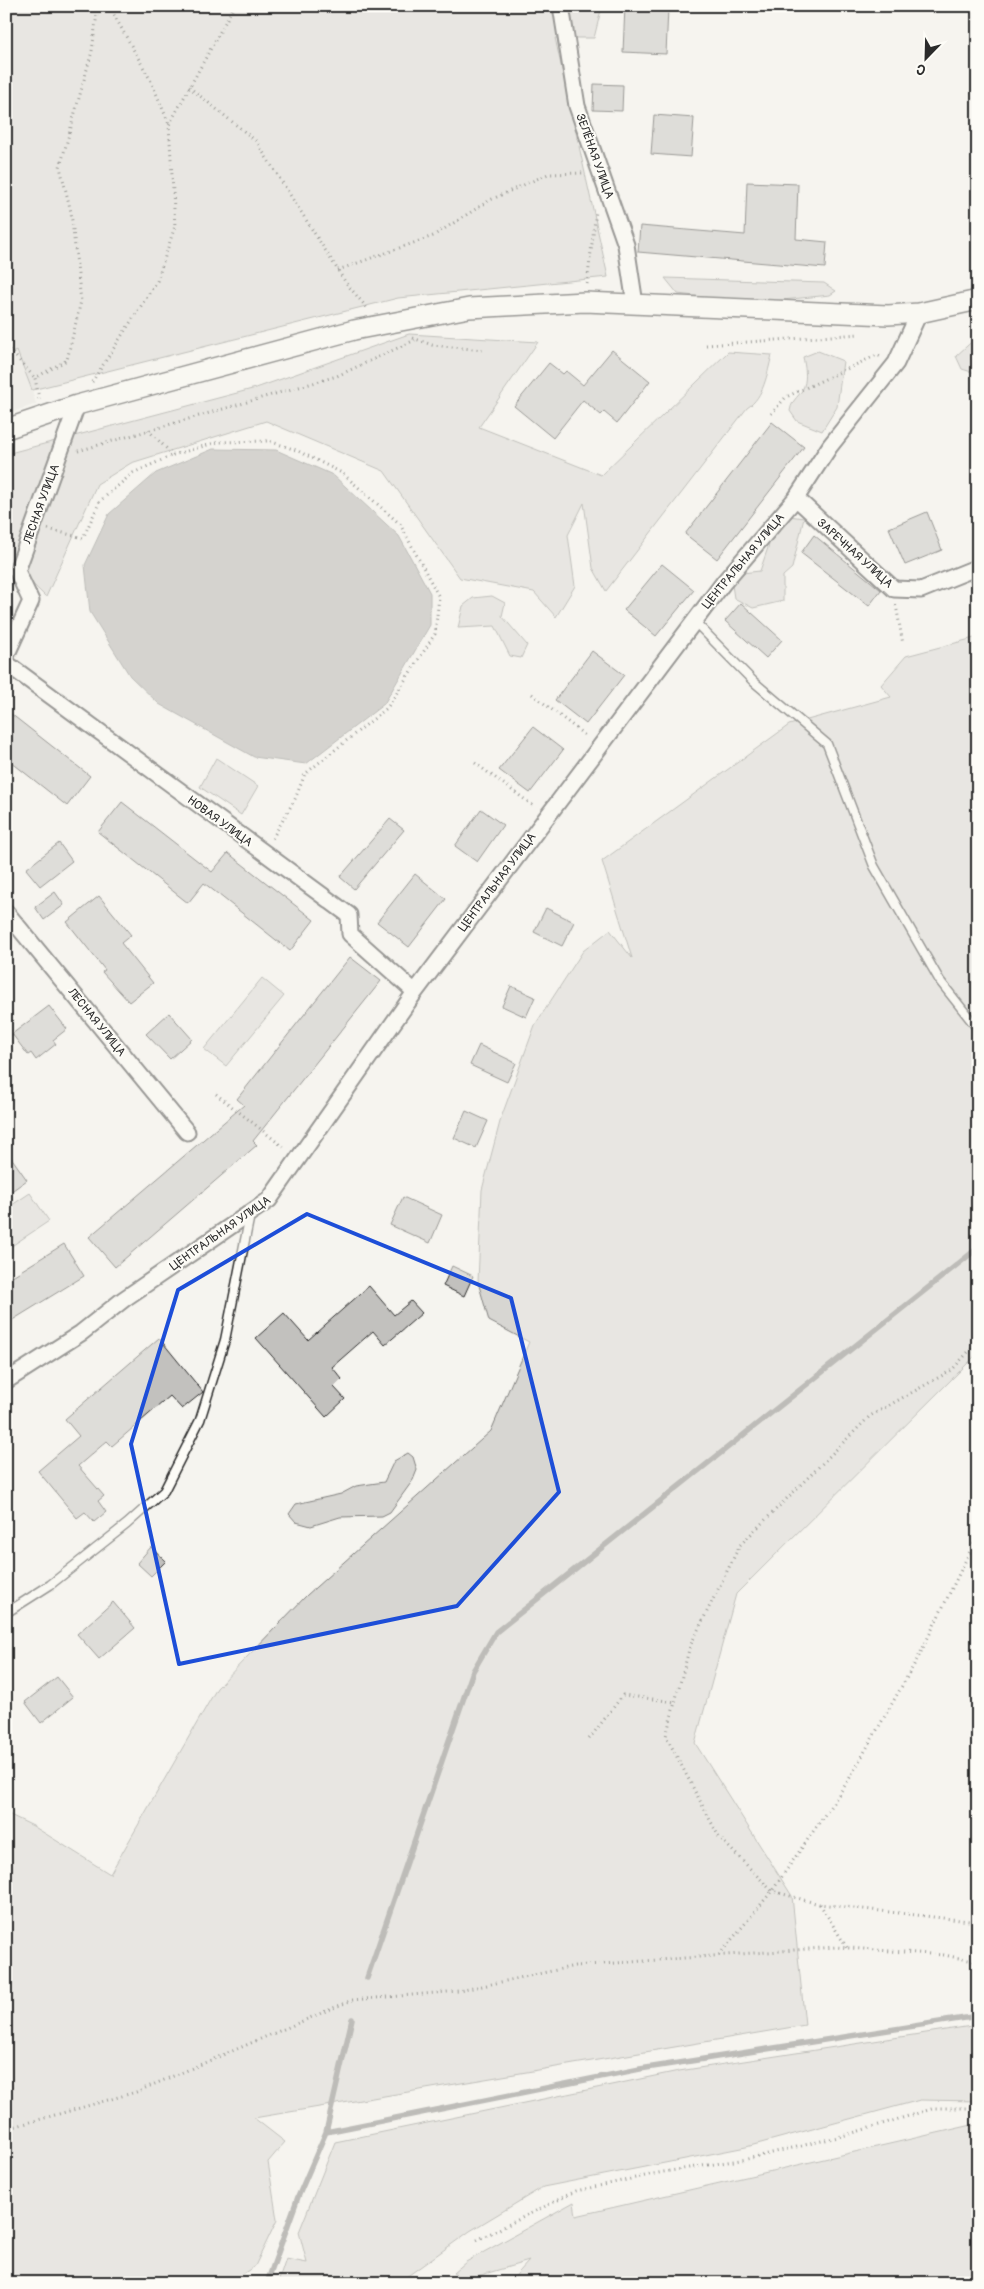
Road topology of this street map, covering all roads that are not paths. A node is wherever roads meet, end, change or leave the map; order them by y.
1 (561, 6) edge
2 (978, 300) edge
3 (635, 304) junction
4 (919, 313) junction
5 (77, 406) junction
6 (6, 428) edge
7 (796, 498) junction
8 (978, 567) edge
9 (694, 621) junction
10 (6, 656) edge
11 (6, 663) edge
12 (6, 912) edge
13 (415, 992) junction
14 (978, 1029) edge
15 (187, 1132) dead end
16 (250, 1214) junction
17 (6, 1381) edge
18 (6, 1614) edge

1 - 3 street, ЗЕЛЁНАЯ УЛИЦА
2 - 4 street
3 - 4 street
3 - 5 street
4 - 7 street, ЦЕНТРАЛЬНАЯ УЛИЦА
5 - 6 street
5 - 10 street, ЛЕСНАЯ УЛИЦА
7 - 8 street, ЗАРЕЧНАЯ УЛИЦА
7 - 9 street, ЦЕНТРАЛЬНАЯ УЛИЦА
9 - 13 street, ЦЕНТРАЛЬНАЯ УЛИЦА
9 - 14 lane
11 - 13 street, НОВАЯ УЛИЦА
12 - 15 street, ЛЕСНАЯ УЛИЦА
13 - 16 street, ЦЕНТРАЛЬНАЯ УЛИЦА
16 - 17 street, ЦЕНТРАЛЬНАЯ УЛИЦА
16 - 18 lane

